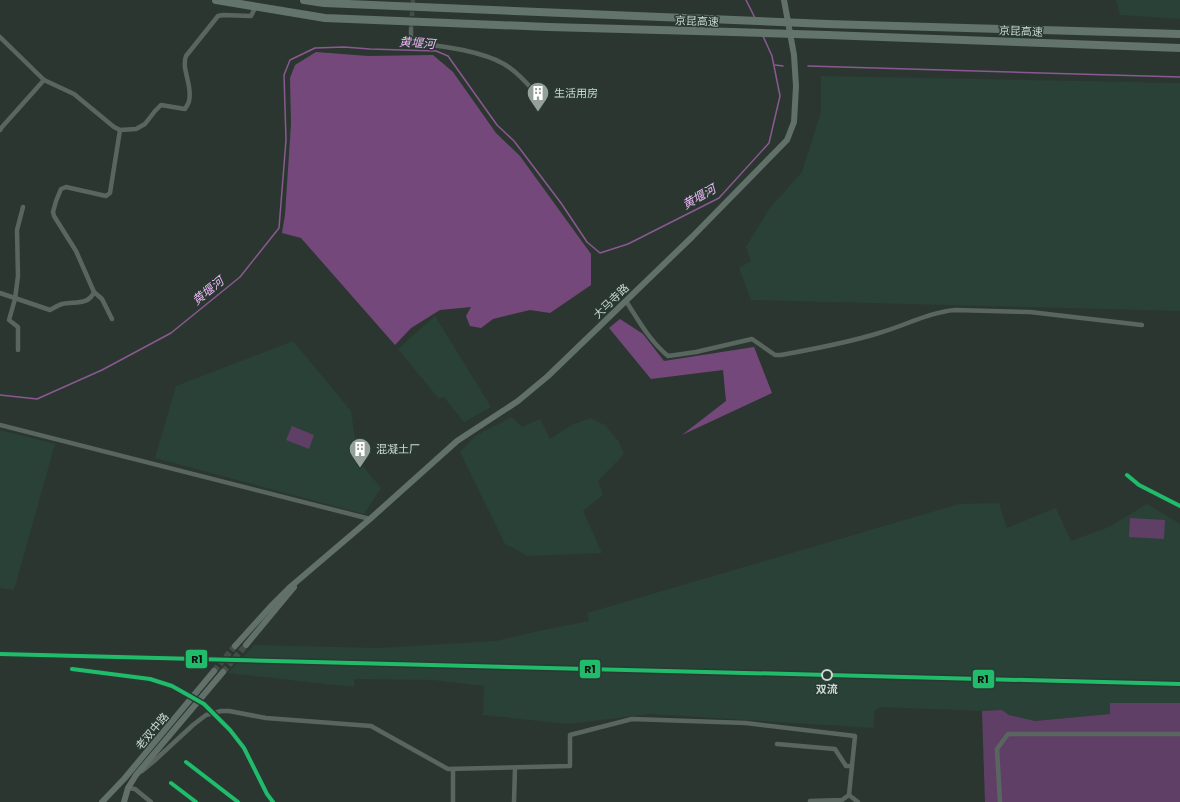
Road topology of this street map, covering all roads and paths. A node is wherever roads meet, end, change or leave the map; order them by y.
1 (216, 0) edge
2 (304, 0) edge
3 (784, 0) edge
4 (254, 10) dead end
5 (411, 29) tunnel mouth
6 (1180, 34) edge
7 (0, 37) edge
8 (1180, 48) edge
9 (44, 80) junction
10 (542, 100) dead end
11 (0, 130) edge
12 (120, 130) junction
13 (23, 207) dead end
14 (94, 292) junction
15 (0, 293) edge
16 (15, 299) junction
17 (626, 301) junction
18 (112, 319) dead end
19 (1142, 324) dead end
20 (18, 350) dead end
21 (0, 425) edge
22 (370, 519) junction
23 (306, 574) junction
24 (246, 645) tunnel mouth
25 (235, 646) tunnel mouth
26 (214, 671) tunnel mouth
27 (223, 672) tunnel mouth
28 (1180, 734) edge
29 (777, 744) dead end
30 (852, 766) junction
31 (515, 768) junction
32 (453, 769) junction
33 (136, 776) junction
34 (128, 788) junction
35 (849, 795) junction
36 (810, 801) dead end
37 (824, 801) edge
38 (102, 802) edge
39 (124, 802) edge
40 (151, 802) edge
41 (453, 802) edge
42 (514, 802) edge
43 (858, 802) edge
44 (1000, 802) edge

1 - 8 highway, 京昆高速, bridge
2 - 6 highway, 京昆高速, bridge
3 - 17 street, 大马寺路
4 - 12 street
5 - 10 street
7 - 9 street
9 - 11 street
9 - 12 street
12 - 14 street
13 - 16 street
14 - 16 street
14 - 18 street
15 - 16 street
16 - 20 street
17 - 19 street
17 - 22 street, 大马寺路
21 - 22 street
22 - 23 street
23 - 24 street
23 - 25 street
26 - 38 street, 老双中路
27 - 33 street, 老双中路
28 - 44 street
29 - 30 street
30 - 31 street
30 - 35 street
31 - 32 street
31 - 42 street
32 - 33 street
32 - 41 street
33 - 34 street, 老双中路
34 - 39 street, 老双中路
34 - 40 street
35 - 37 street
35 - 43 street
36 - 37 street

